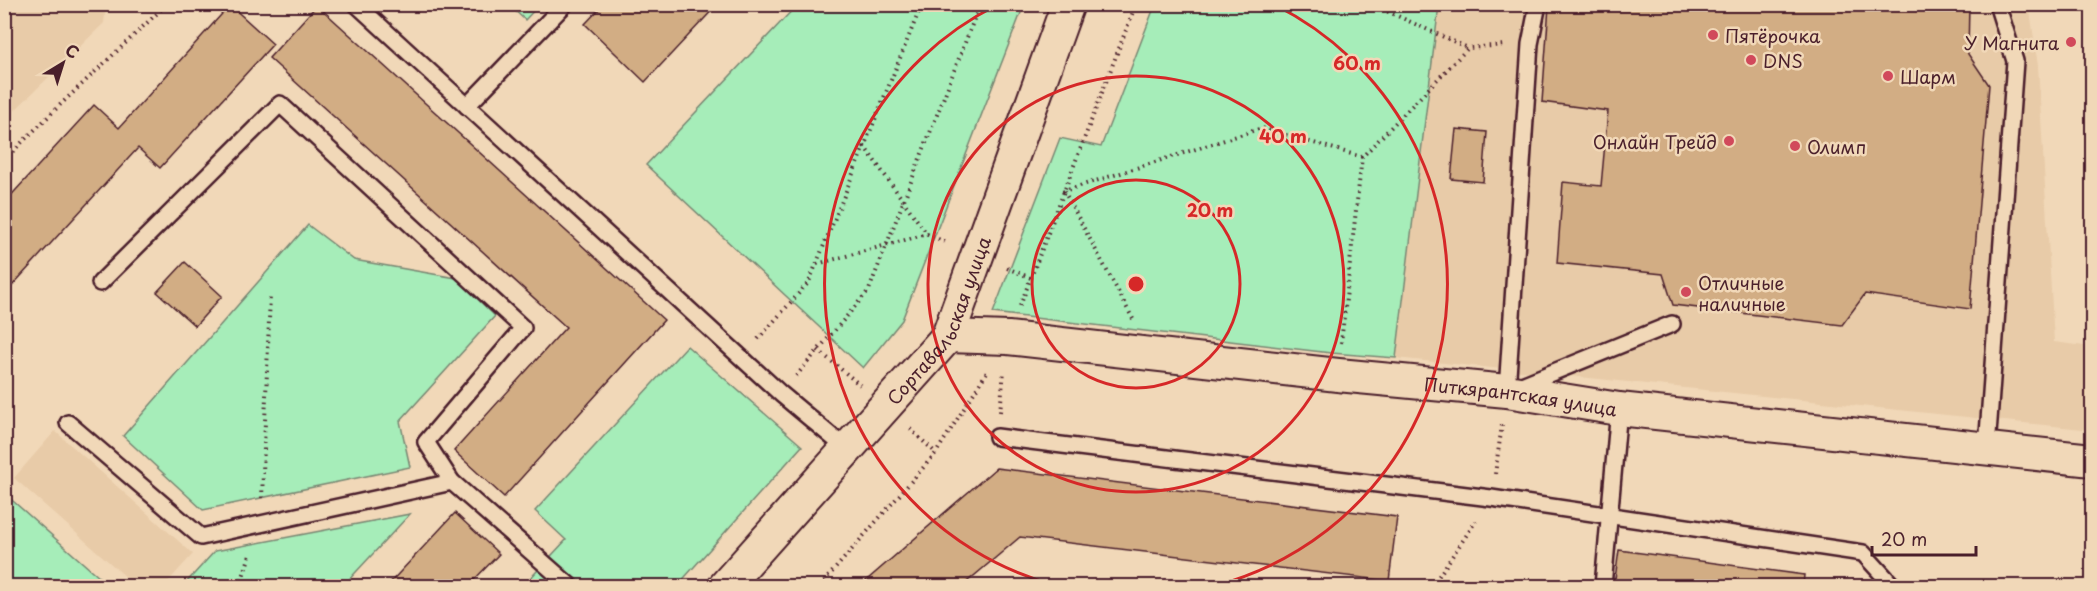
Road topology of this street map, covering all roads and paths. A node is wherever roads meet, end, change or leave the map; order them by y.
1 (166, 4) edge
2 (356, 4) edge
3 (565, 4) edge
4 (922, 4) edge
5 (980, 4) edge
6 (1068, 4) edge
7 (1136, 4) edge
8 (1371, 4) edge
9 (1538, 4) edge
10 (1998, 4) edge
11 (1530, 44) junction
12 (1468, 48) junction
13 (467, 106) junction
14 (864, 146) junction
15 (1362, 157) junction
16 (4, 160) edge
17 (1064, 191) junction
18 (904, 201) junction
19 (927, 234) junction
20 (885, 247) junction
21 (977, 256) junction
22 (816, 264) junction
23 (1031, 278) junction
24 (100, 283) dead end
25 (270, 295) dead end
26 (1672, 324) dead end
27 (948, 336) junction
28 (1008, 338) junction
29 (1152, 354) junction
30 (742, 358) junction
31 (1338, 375) junction
32 (1507, 391) junction
33 (781, 394) junction
34 (1619, 410) junction
35 (68, 423) dead end
36 (997, 437) joint
37 (1987, 448) junction
38 (848, 450) junction
39 (2092, 460) edge
40 (452, 482) junction
41 (1610, 515) junction
42 (261, 524) junction
43 (240, 586) edge
44 (570, 586) edge
45 (725, 586) edge
46 (820, 586) edge
47 (1603, 586) edge
48 (1893, 586) edge

1 - 16 path
2 - 13 lane
3 - 13 lane
4 - 14 path
5 - 18 path
6 - 21 street, Сортавальская улица
7 - 17 path
8 - 12 path
9 - 11 lane
10 - 37 lane
11 - 12 path
11 - 32 lane
12 - 15 path
13 - 30 lane
14 - 18 path
14 - 22 path
15 - 17 path
15 - 31 path
17 - 23 path
17 - 29 path
18 - 19 path
18 - 20 path
19 - 20 path
19 - 21 path
20 - 22 path
20 - 33 path
21 - 23 path
21 - 27 street, Сортавальская улица
22 - 30 path
23 - 28 path
24 - 40 lane
25 - 42 path
26 - 32 lane
27 - 28 street, Питкярантская улица
27 - 38 street, Сортавальская улица
28 - 29 street, Питкярантская улица
28 - 36 path
28 - 46 path
29 - 31 street, Питкярантская улица
30 - 33 lane
31 - 32 street, Питкярантская улица
32 - 34 street, Питкярантская улица
33 - 38 lane
34 - 37 street, Питкярантская улица
34 - 41 lane
35 - 42 lane
36 - 41 lane
37 - 39 street, Питкярантская улица
38 - 45 street, Сортавальская улица
40 - 42 lane
40 - 44 lane
41 - 47 lane
41 - 48 lane
42 - 43 path

